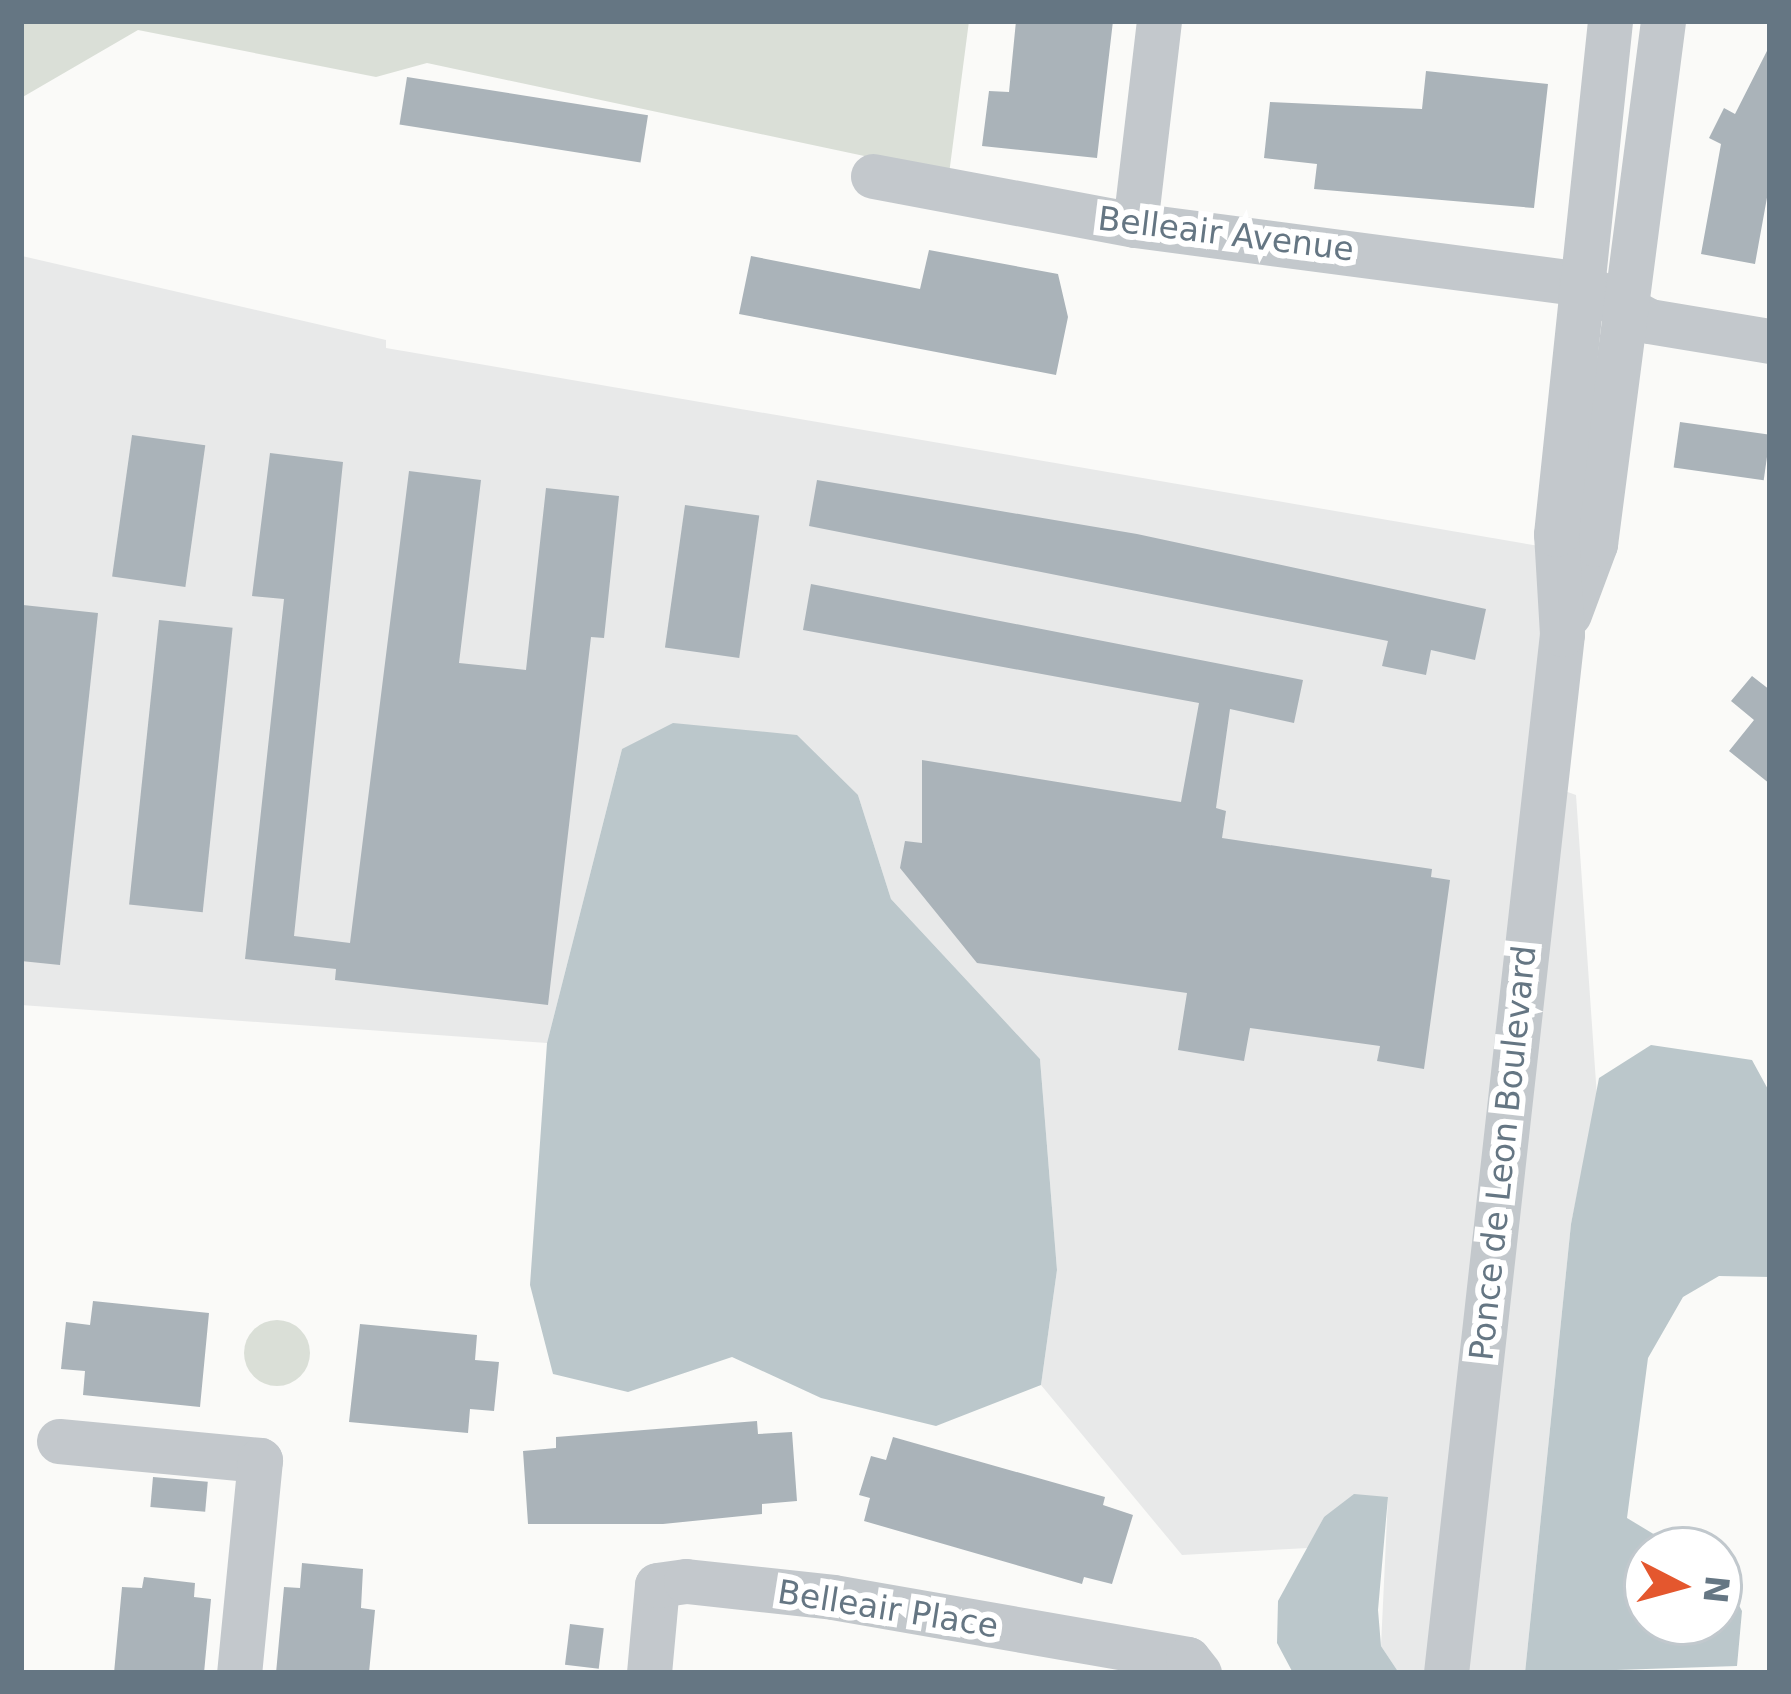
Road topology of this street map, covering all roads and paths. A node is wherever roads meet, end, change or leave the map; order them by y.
1 (1160, 21) edge
2 (1610, 21) edge
3 (1663, 21) edge
4 (873, 176) dead end
5 (1135, 226) junction
6 (1581, 284) junction
7 (1626, 310) junction
8 (1770, 341) edge
9 (1562, 634) junction
10 (59, 1442) dead end
11 (239, 1673) edge
12 (649, 1673) edge
13 (1199, 1673) edge
14 (1446, 1673) edge

1 - 5 street
2 - 6 street, Ponce de Leon Boulevard
3 - 7 street, Ponce de Leon Boulevard
4 - 5 street, Belleair Avenue
5 - 6 street, Belleair Avenue
6 - 7 street
6 - 9 street, Ponce de Leon Boulevard
7 - 8 street
7 - 9 street, Ponce de Leon Boulevard
9 - 14 street, Ponce de Leon Boulevard
10 - 11 street
12 - 13 street, Belleair Place

